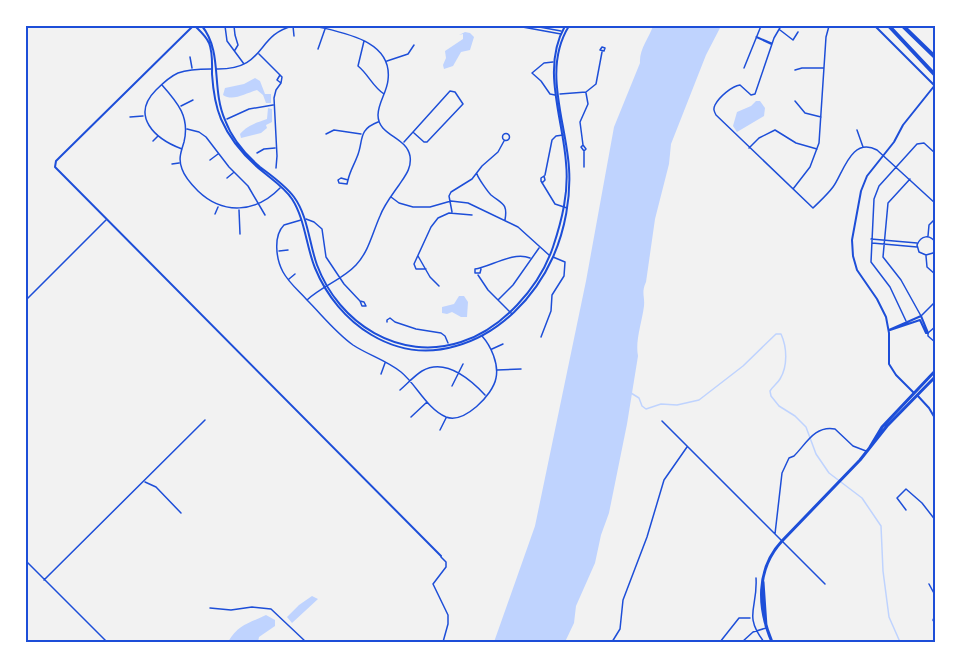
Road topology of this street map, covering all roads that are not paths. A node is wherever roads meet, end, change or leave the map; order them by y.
1 (194, 26) edge
2 (202, 26) edge
3 (225, 26) edge
4 (234, 26) edge
5 (293, 26) edge
6 (315, 26) edge
7 (517, 26) edge
8 (534, 26) edge
9 (567, 26) edge
10 (761, 26) edge
11 (781, 26) edge
12 (829, 26) edge
13 (834, 26) edge
14 (847, 26) edge
15 (875, 26) edge
16 (890, 26) edge
17 (903, 26) edge
18 (325, 28) junction
19 (779, 29) junction
20 (798, 32) dead end
21 (562, 33) junction
22 (294, 36) dead end
23 (756, 37) junction
24 (364, 40) junction
25 (772, 44) junction
26 (414, 45) dead end
27 (318, 50) dead end
28 (234, 52) junction
29 (602, 52) dead end
30 (259, 53) junction
31 (190, 57) dead end
32 (936, 58) edge
33 (386, 62) junction
34 (556, 63) junction
35 (244, 65) junction
36 (744, 68) dead end
37 (825, 68) junction
38 (192, 69) junction
39 (214, 69) junction
40 (795, 70) dead end
41 (280, 75) junction
42 (936, 76) edge
43 (281, 83) junction
44 (161, 85) junction
45 (935, 86) edge
46 (586, 93) junction
47 (384, 94) junction
48 (557, 94) junction
49 (193, 100) dead end
50 (795, 101) dead end
51 (274, 105) junction
52 (180, 106) junction
53 (144, 116) junction
54 (130, 117) dead end
55 (822, 117) junction
56 (223, 121) junction
57 (379, 122) junction
58 (186, 129) junction
59 (857, 130) dead end
60 (414, 133) junction
61 (326, 134) dead end
62 (362, 134) junction
63 (158, 135) junction
64 (563, 135) junction
65 (153, 141) dead end
66 (504, 141) dead end
67 (403, 143) junction
68 (276, 147) junction
69 (863, 147) junction
70 (749, 148) junction
71 (182, 149) junction
72 (818, 149) junction
73 (219, 153) junction
74 (257, 153) dead end
75 (936, 154) edge
76 (883, 155) junction
77 (210, 160) dead end
78 (172, 164) dead end
79 (180, 164) junction
80 (896, 166) junction
81 (584, 167) dead end
82 (276, 168) dead end
83 (234, 172) junction
84 (476, 173) junction
85 (227, 178) dead end
86 (472, 179) junction
87 (910, 179) junction
88 (348, 180) dead end
89 (479, 180) junction
90 (282, 186) junction
91 (793, 189) junction
92 (391, 196) junction
93 (451, 201) junction
94 (259, 204) junction
95 (936, 204) edge
96 (218, 206) junction
97 (565, 208) junction
98 (239, 209) junction
99 (452, 213) junction
100 (215, 214) dead end
101 (265, 215) dead end
102 (472, 215) dead end
103 (936, 218) edge
104 (107, 219) junction
105 (303, 220) junction
106 (505, 221) junction
107 (240, 234) dead end
108 (928, 236) junction
109 (871, 239) junction
110 (884, 240) junction
111 (871, 243) junction
112 (918, 243) junction
113 (936, 243) edge
114 (884, 244) junction
115 (540, 247) junction
116 (917, 247) junction
117 (936, 249) edge
118 (288, 250) dead end
119 (278, 251) junction
120 (926, 255) junction
121 (418, 256) junction
122 (551, 256) junction
123 (530, 258) junction
124 (426, 269) junction
125 (481, 269) junction
126 (295, 274) dead end
127 (478, 274) junction
128 (936, 274) edge
129 (340, 278) junction
130 (288, 280) junction
131 (439, 286) dead end
132 (326, 287) junction
133 (26, 300) edge
134 (308, 300) junction
135 (498, 300) junction
136 (360, 301) dead end
137 (936, 301) edge
138 (511, 313) junction
139 (921, 317) junction
140 (395, 322) dead end
141 (907, 324) junction
142 (936, 326) edge
143 (889, 330) junction
144 (928, 333) junction
145 (482, 335) junction
146 (541, 338) dead end
147 (936, 343) edge
148 (503, 344) dead end
149 (450, 347) junction
150 (491, 349) junction
151 (386, 363) junction
152 (463, 364) dead end
153 (521, 369) dead end
154 (496, 370) junction
155 (936, 370) edge
156 (458, 373) junction
157 (381, 374) dead end
158 (936, 376) edge
159 (411, 381) junction
160 (452, 386) dead end
161 (400, 390) dead end
162 (916, 394) junction
163 (486, 396) junction
164 (428, 401) junction
165 (411, 417) dead end
166 (446, 417) junction
167 (206, 420) dead end
168 (936, 420) edge
169 (662, 421) dead end
170 (440, 430) dead end
171 (687, 446) junction
172 (867, 452) junction
173 (144, 482) junction
174 (906, 510) dead end
175 (181, 513) dead end
176 (936, 521) edge
177 (775, 535) junction
178 (782, 541) junction
179 (441, 556) joint
180 (26, 561) edge
181 (756, 578) dead end
182 (44, 580) junction
183 (825, 584) dead end
184 (929, 584) dead end
185 (935, 596) edge
186 (210, 608) dead end
187 (936, 613) edge
188 (751, 618) junction
189 (936, 625) edge
190 (766, 627) junction
191 (756, 631) junction
192 (107, 642) edge
193 (306, 642) edge
194 (443, 642) edge
195 (612, 642) edge
196 (720, 642) edge
197 (742, 642) edge
198 (764, 642) edge
199 (772, 642) edge

1 - 39 street
1 - 104 street
2 - 39 street
3 - 28 street
4 - 28 street
5 - 22 street
5 - 30 street
6 - 18 street
7 - 21 street
8 - 21 street
9 - 21 street
10 - 23 street
11 - 19 street
12 - 37 street
13 - 14 street
15 - 45 street
16 - 42 highway
17 - 32 highway
18 - 24 street
18 - 27 street
19 - 20 street
19 - 25 street
21 - 34 street
23 - 25 street
23 - 36 street
24 - 33 street
24 - 47 street
25 - 70 street
26 - 33 street
28 - 35 street
29 - 46 street
30 - 35 street
30 - 41 street
31 - 38 street
33 - 47 street
34 - 48 street
34 - 48 street
35 - 39 street
37 - 40 street
37 - 55 street
38 - 39 street
38 - 44 street
39 - 56 street
41 - 43 street
41 - 43 street
43 - 51 street
44 - 52 street
44 - 53 street
45 - 76 street
46 - 48 street
46 - 81 street
47 - 57 street
48 - 64 street
49 - 52 street
50 - 55 street
51 - 56 street
51 - 68 street
52 - 58 street
53 - 54 street
53 - 63 street
55 - 72 street
56 - 90 street
57 - 62 street
57 - 67 street
58 - 71 street
58 - 73 street
59 - 69 street
60 - 60 street
60 - 67 street
61 - 62 street
62 - 88 street
63 - 65 street
63 - 71 street
64 - 97 street
64 - 97 street
66 - 84 street
67 - 92 street
68 - 74 street
68 - 82 street
69 - 76 street
69 - 91 street
70 - 72 street
70 - 91 street
71 - 79 street
72 - 91 street
73 - 77 street
73 - 83 street
75 - 80 street
76 - 80 street
76 - 143 street
78 - 79 street
79 - 96 street
80 - 87 street
80 - 109 street
83 - 85 street
83 - 94 street
84 - 86 street
84 - 89 street
86 - 89 street
86 - 93 street
87 - 95 street
87 - 110 street
89 - 106 street
90 - 94 street
90 - 105 street
92 - 93 street
92 - 129 street
93 - 99 street
93 - 106 street
94 - 98 street
94 - 101 street
96 - 98 street
96 - 100 street
97 - 122 street
98 - 107 street
99 - 102 street
99 - 121 street
103 - 108 street
104 - 133 street
104 - 179 street
105 - 119 street
105 - 129 street
105 - 132 street
106 - 115 street
108 - 112 street
108 - 113 street
109 - 110 street
109 - 111 street
110 - 112 street
110 - 114 street
111 - 114 street
111 - 141 street
112 - 116 street
114 - 116 street
114 - 139 street
115 - 122 street
115 - 123 street
116 - 120 street
117 - 120 street
118 - 119 street
119 - 130 street
120 - 128 street
121 - 124 street
121 - 124 street
122 - 138 street
122 - 146 street
123 - 125 street
123 - 135 street
124 - 131 street
125 - 127 street
125 - 127 street
126 - 130 street
127 - 135 street
129 - 132 street
129 - 136 street
130 - 134 street
132 - 134 street
132 - 149 street
134 - 151 street
135 - 138 street
137 - 139 street
138 - 145 street
139 - 141 street
139 - 144 street
140 - 149 street
141 - 143 street
142 - 144 street
143 - 162 street
144 - 147 street
145 - 149 street
145 - 150 street
148 - 150 street
150 - 154 street
151 - 157 street
151 - 159 street
152 - 156 street
153 - 154 street
154 - 163 street
155 - 162 main road
156 - 159 street
156 - 160 street
156 - 163 street
158 - 162 main road
159 - 161 street
159 - 164 street
162 - 168 street
162 - 172 main road
163 - 166 street
164 - 165 street
164 - 166 street
166 - 170 street
167 - 173 street
169 - 171 street
171 - 177 street
171 - 195 street
172 - 177 street
172 - 178 main road
173 - 175 street
173 - 182 street
174 - 176 street
177 - 178 street
178 - 183 street
178 - 190 main road
179 - 194 street
180 - 182 street
181 - 188 street
182 - 192 street
184 - 185 street
186 - 193 street
187 - 189 street
188 - 191 street
188 - 196 street
190 - 191 street
190 - 199 main road
191 - 197 street
191 - 198 street

